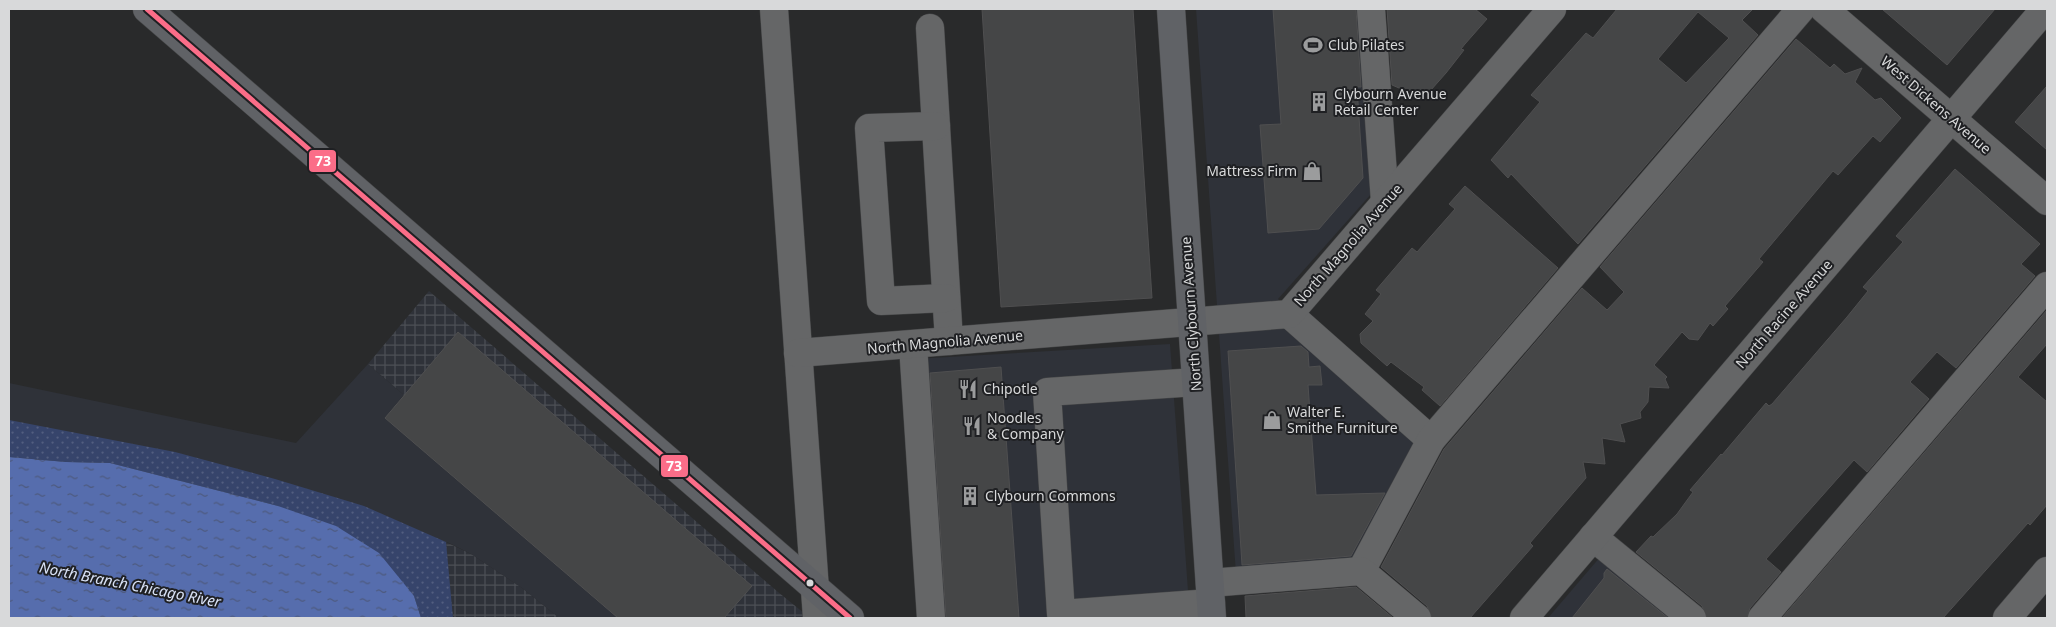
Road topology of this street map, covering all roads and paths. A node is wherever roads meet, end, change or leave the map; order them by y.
1 (147, 9) edge
2 (774, 9) edge
3 (1171, 9) edge
4 (1371, 9) edge
5 (1551, 9) edge
6 (1801, 9) edge
7 (1824, 9) edge
8 (2045, 9) edge
9 (930, 28) dead end
10 (1951, 118) junction
11 (936, 126) junction
12 (2047, 201) edge
13 (1385, 202) junction
14 (2047, 286) edge
15 (946, 298) junction
16 (1289, 314) junction
17 (1192, 322) junction
18 (949, 341) junction
19 (913, 345) junction
20 (798, 353) junction
21 (1196, 382) junction
22 (1431, 440) junction
23 (1593, 537) junction
24 (1361, 571) junction
25 (2047, 571) edge
26 (815, 588) junction
27 (1211, 602) edge
28 (817, 618) edge
29 (850, 618) edge
30 (931, 618) edge
31 (1417, 618) edge
32 (1524, 618) edge
33 (1692, 618) edge
34 (1762, 618) edge
35 (2007, 618) edge

1 - 26 main road
2 - 20 street
3 - 17 main road, North Clybourn Avenue
4 - 13 street
5 - 13 street, North Magnolia Avenue
6 - 22 street
7 - 10 street, West Dickens Avenue
8 - 10 street, North Racine Avenue
9 - 11 street
10 - 12 street, West Dickens Avenue
10 - 23 street, North Racine Avenue
11 - 15 street
11 - 15 street
13 - 16 street, North Magnolia Avenue
14 - 34 street
15 - 18 street
16 - 17 street, North Magnolia Avenue
16 - 22 street
17 - 18 street, North Magnolia Avenue
17 - 21 main road, North Clybourn Avenue
18 - 19 street, North Magnolia Avenue
19 - 20 street, North Magnolia Avenue
19 - 30 street
20 - 26 street
21 - 27 main road, North Clybourn Avenue
21 - 27 street
22 - 24 street
23 - 32 street, North Racine Avenue
23 - 33 street
24 - 27 street
24 - 31 street
25 - 35 street
26 - 28 street
26 - 29 main road

